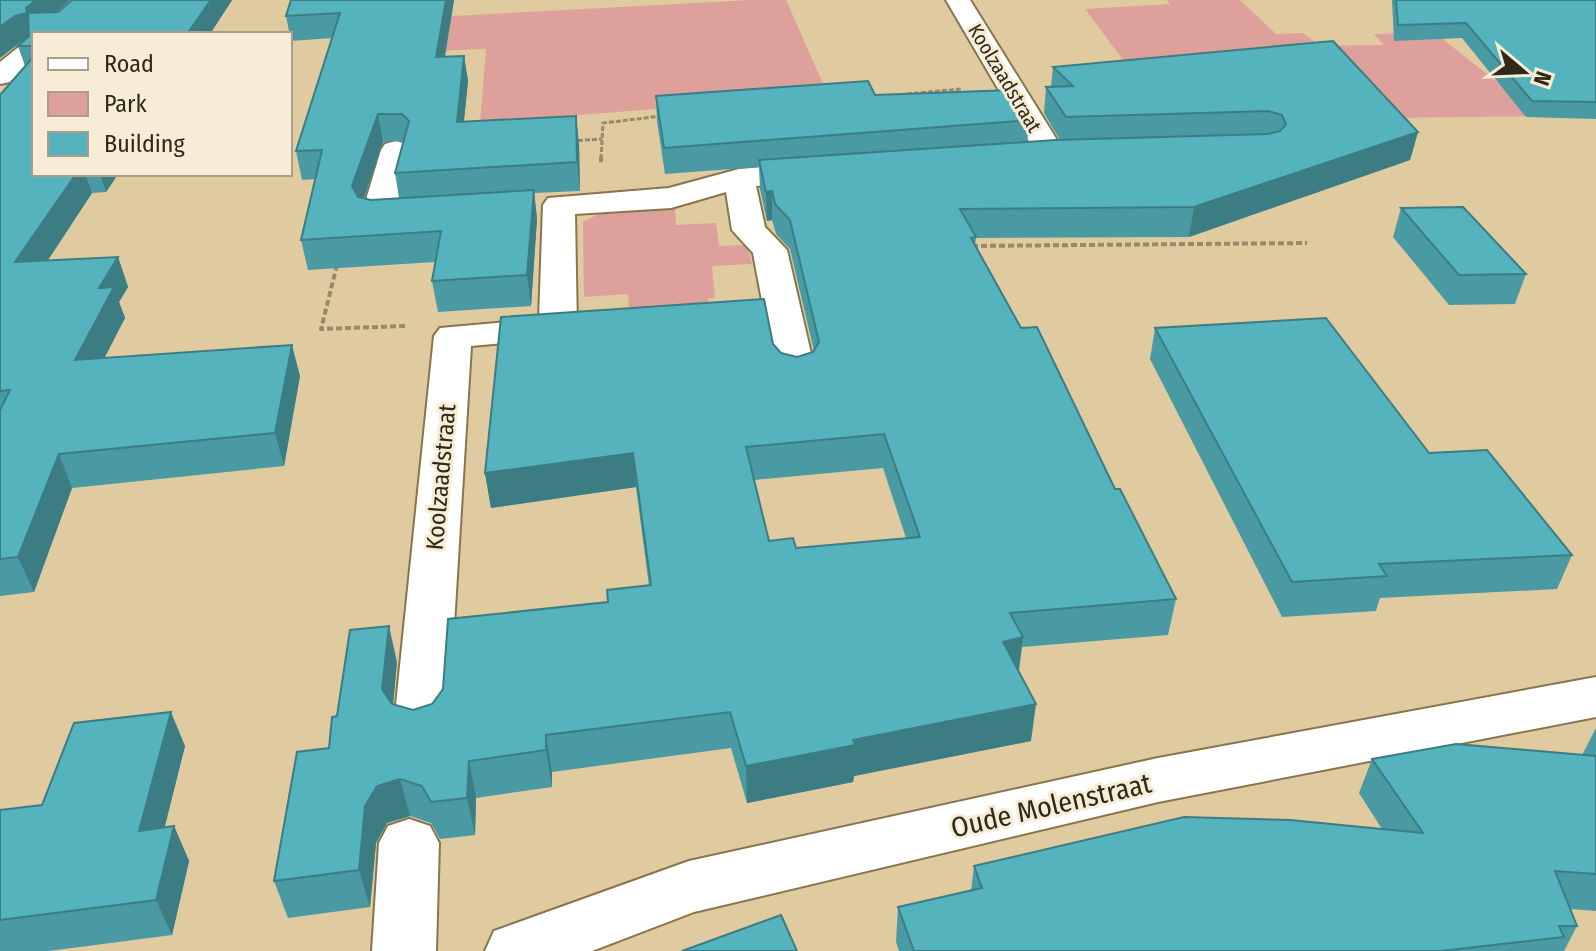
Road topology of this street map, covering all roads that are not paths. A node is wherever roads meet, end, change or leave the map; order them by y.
1 (958, 0) edge
2 (32, 49) edge
3 (0, 76) edge
4 (396, 150) dead end
5 (1052, 156) edge
6 (844, 170) edge
7 (739, 178) junction
8 (453, 211) edge
9 (796, 375) edge
10 (1596, 697) edge
11 (421, 724) edge
12 (409, 843) dead end
13 (404, 951) edge
14 (517, 951) edge

1 - 5 street, Koolzaadstraat
2 - 3 street
4 - 8 street
6 - 7 street
7 - 9 street
7 - 11 street, Koolzaadstraat
10 - 14 street, Oude Molenstraat
12 - 13 street

